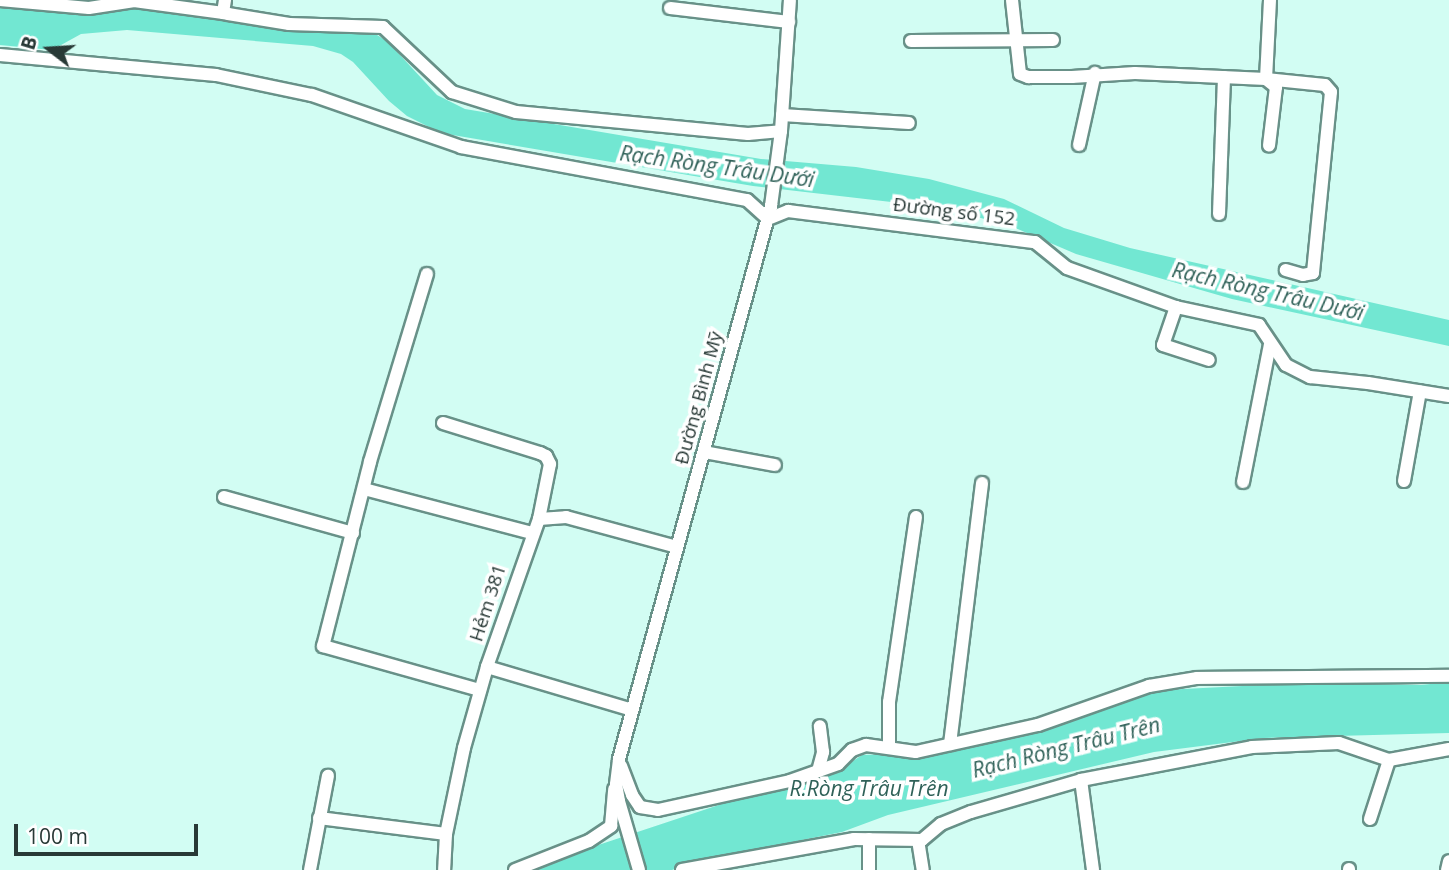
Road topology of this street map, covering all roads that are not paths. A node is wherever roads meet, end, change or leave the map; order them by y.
1 (0, 0) edge
2 (225, 0) edge
3 (790, 0) edge
4 (1012, 0) edge
5 (1270, 0) edge
6 (710, 7) edge
7 (670, 8) dead end
8 (223, 13) junction
9 (789, 22) junction
10 (1015, 40) junction
11 (1053, 40) dead end
12 (911, 41) dead end
13 (0, 55) edge
14 (1095, 73) junction
15 (1224, 77) junction
16 (1266, 79) junction
17 (782, 115) junction
18 (909, 123) dead end
19 (781, 131) junction
20 (1079, 145) dead end
21 (1269, 146) dead end
22 (769, 213) junction
23 (1219, 214) dead end
24 (1286, 270) dead end
25 (427, 274) dead end
26 (1176, 307) junction
27 (1270, 345) junction
28 (1209, 360) dead end
29 (1420, 391) junction
30 (1449, 396) edge
31 (443, 423) dead end
32 (704, 452) junction
33 (775, 465) dead end
34 (1404, 481) dead end
35 (982, 482) dead end
36 (1243, 482) dead end
37 (364, 489) junction
38 (224, 497) dead end
39 (916, 517) dead end
40 (539, 519) junction
41 (353, 533) junction
42 (533, 533) junction
43 (677, 547) junction
44 (487, 667) junction
45 (1449, 676) edge
46 (480, 690) junction
47 (632, 710) junction
48 (820, 726) dead end
49 (950, 744) junction
50 (889, 748) junction
51 (1449, 749) edge
52 (620, 759) junction
53 (1389, 760) junction
54 (818, 771) junction
55 (328, 776) dead end
56 (1081, 780) junction
57 (616, 784) junction
58 (319, 818) junction
59 (1370, 819) dead end
60 (446, 834) junction
61 (869, 839) junction
62 (918, 840) junction
63 (1449, 862) edge
64 (310, 870) edge
65 (444, 870) edge
66 (515, 870) edge
67 (639, 870) edge
68 (682, 870) edge
69 (869, 870) edge
70 (923, 870) edge
71 (1093, 870) edge
72 (1447, 870) edge

1 - 8 street
2 - 8 street
3 - 9 street, Đường Bình Mỹ
4 - 10 street
5 - 16 street
6 - 7 street
6 - 9 street
8 - 19 street
9 - 17 street, Đường Bình Mỹ
10 - 11 street
10 - 12 street
10 - 14 street
13 - 22 street
14 - 15 street
14 - 20 street
15 - 16 street
15 - 23 street
16 - 21 street
16 - 24 street
17 - 18 street
17 - 19 street, Đường Bình Mỹ
19 - 22 street, Đường Bình Mỹ
22 - 26 street, Đường số 152
22 - 32 street, Đường Bình Mỹ
25 - 37 street
26 - 27 street, Đường số 152
26 - 28 street
27 - 29 street, Đường số 152
27 - 36 street
29 - 30 street, Đường số 152
29 - 34 street
31 - 40 street, Hẻm 381
32 - 33 street
32 - 43 street, Đường Bình Mỹ
35 - 49 street
37 - 41 street
37 - 42 street
38 - 41 street
39 - 50 street
40 - 42 street, Hẻm 381
40 - 43 street
41 - 46 street
42 - 44 street, Hẻm 381
43 - 47 street, Đường Bình Mỹ
44 - 46 street, Hẻm 381
44 - 47 street
45 - 49 street
46 - 60 street, Hẻm 381
47 - 52 street, Đường Bình Mỹ
48 - 54 street
49 - 50 street
50 - 54 street
51 - 53 street
52 - 54 street
52 - 57 street, Đường Bình Mỹ
53 - 56 street
53 - 59 street
55 - 58 street
56 - 62 street
56 - 71 street
57 - 66 street
57 - 67 street, Đường Bình Mỹ
58 - 60 street
58 - 64 street
60 - 65 street, Hẻm 381
61 - 62 street
61 - 68 street
61 - 69 street
62 - 70 street
63 - 72 street

